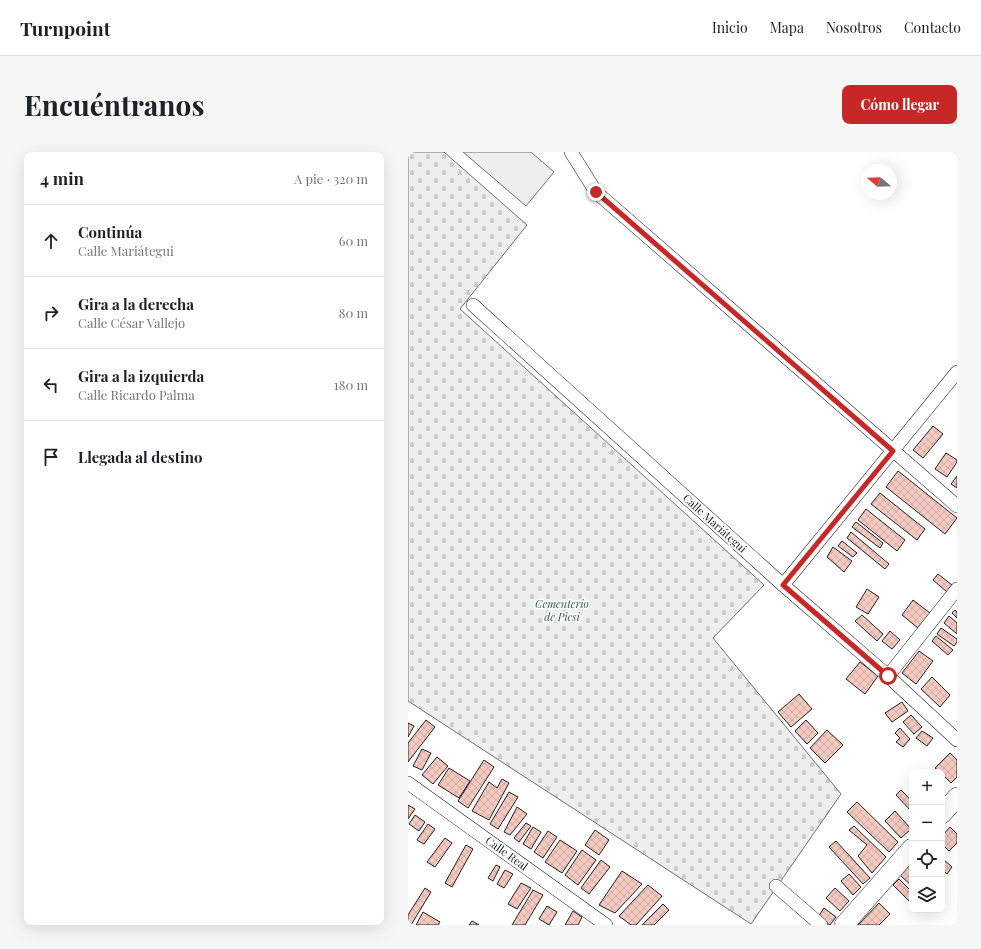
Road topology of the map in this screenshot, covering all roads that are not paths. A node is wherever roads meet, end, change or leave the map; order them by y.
1 (570, 152) edge
2 (473, 305) dead end
3 (957, 372) edge
4 (893, 451) junction
5 (957, 506) edge
6 (783, 585) junction
7 (957, 588) edge
8 (888, 676) junction
9 (957, 740) edge
10 (408, 783) edge
11 (957, 797) edge
12 (945, 811) edge
13 (909, 851) edge
14 (776, 886) dead end
15 (606, 925) edge
16 (821, 925) edge
17 (844, 925) edge

1 - 4 street
2 - 6 street, Calle Mariátegui
3 - 4 street
4 - 5 street
4 - 6 street
6 - 8 street, Calle Mariátegui
7 - 8 street
8 - 9 street, Calle Mariátegui
10 - 15 street, Calle Real
11 - 12 street
13 - 17 street
14 - 16 street

